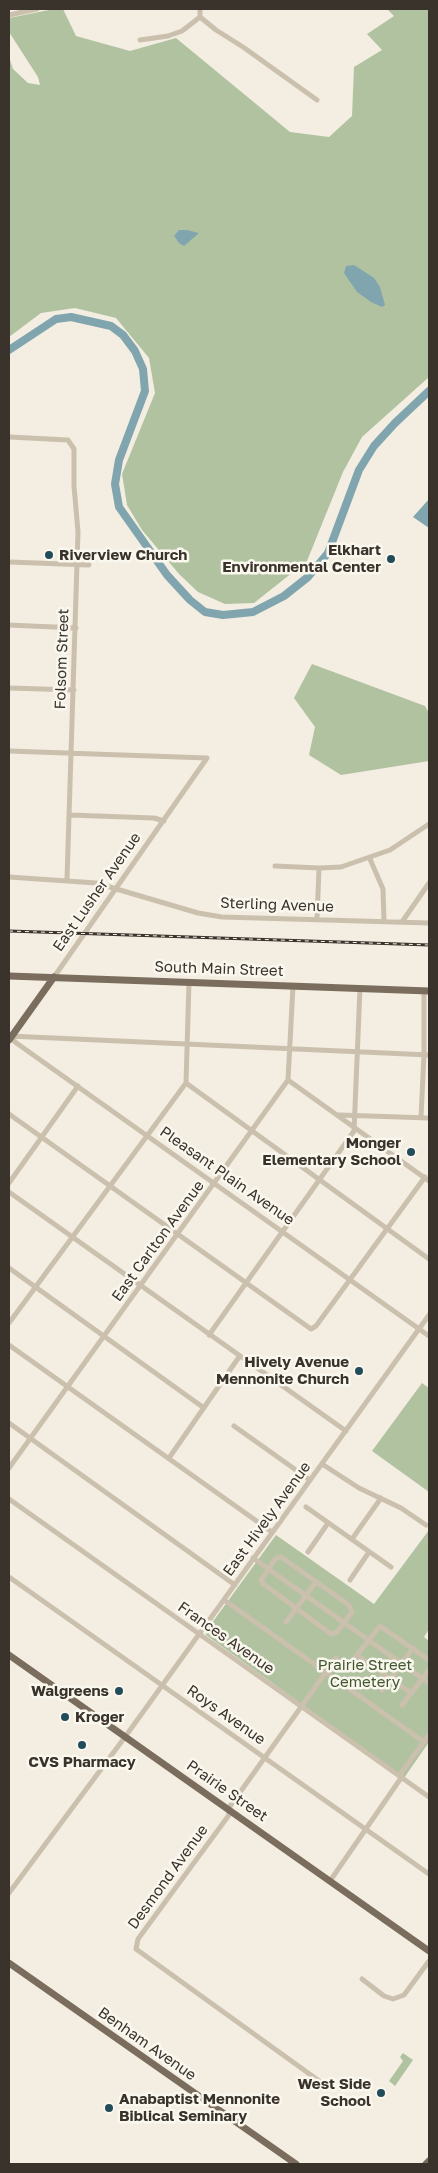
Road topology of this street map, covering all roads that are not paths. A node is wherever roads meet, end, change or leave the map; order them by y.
1 (37, 9) edge
2 (200, 9) edge
3 (9, 15) edge
4 (200, 17) junction
5 (140, 40) dead end
6 (316, 100) dead end
7 (9, 437) edge
8 (9, 562) edge
9 (77, 564) junction
10 (89, 565) dead end
11 (9, 625) edge
12 (76, 628) junction
13 (9, 688) edge
14 (74, 690) junction
15 (9, 750) edge
16 (71, 753) junction
17 (69, 815) junction
18 (164, 821) junction
19 (429, 824) edge
20 (370, 859) junction
21 (275, 866) dead end
22 (319, 868) junction
23 (9, 877) edge
24 (67, 879) junction
25 (429, 883) edge
26 (116, 888) junction
27 (317, 919) junction
28 (384, 921) junction
29 (402, 922) junction
30 (429, 923) edge
31 (9, 976) edge
32 (54, 977) junction
33 (189, 982) junction
34 (293, 986) junction
35 (360, 988) junction
36 (426, 990) edge
37 (10, 1037) edge
38 (186, 1043) junction
39 (291, 1049) junction
40 (358, 1052) junction
41 (427, 1055) edge
42 (288, 1080) junction
43 (186, 1083) junction
44 (78, 1086) junction
45 (9, 1114) edge
46 (338, 1115) junction
47 (354, 1115) junction
48 (421, 1117) junction
49 (429, 1118) edge
50 (354, 1127) junction
51 (252, 1131) junction
52 (146, 1134) junction
53 (41, 1138) junction
54 (427, 1179) edge
55 (320, 1180) junction
56 (215, 1182) junction
57 (9, 1183) edge
58 (108, 1186) junction
59 (9, 1192) edge
60 (388, 1228) junction
61 (283, 1231) junction
62 (177, 1234) junction
63 (72, 1237) junction
64 (429, 1258) edge
65 (9, 1268) edge
66 (350, 1279) junction
67 (246, 1282) junction
68 (141, 1286) junction
69 (36, 1287) junction
70 (429, 1315) edge
71 (9, 1323) edge
72 (419, 1328) junction
73 (209, 1335) junction
74 (429, 1336) edge
75 (105, 1337) junction
76 (9, 1345) edge
77 (240, 1356) junction
78 (68, 1386) junction
79 (204, 1408) junction
80 (9, 1423) edge
81 (234, 1426) dead end
82 (346, 1431) junction
83 (31, 1438) junction
84 (169, 1458) junction
85 (322, 1464) junction
86 (9, 1468) edge
87 (310, 1480) junction
88 (381, 1498) junction
89 (9, 1499) edge
90 (306, 1507) dead end
91 (328, 1523) junction
92 (426, 1525) dead end
93 (272, 1532) junction
94 (352, 1539) junction
95 (308, 1552) dead end
96 (369, 1552) junction
97 (253, 1558) junction
98 (391, 1567) dead end
99 (269, 1569) junction
100 (9, 1577) edge
101 (350, 1580) dead end
102 (316, 1582) junction
103 (235, 1585) junction
104 (306, 1596) junction
105 (224, 1600) junction
106 (297, 1608) junction
107 (286, 1622) dead end
108 (344, 1622) junction
109 (198, 1634) junction
110 (368, 1640) junction
111 (413, 1648) junction
112 (9, 1655) edge
113 (357, 1655) junction
114 (336, 1658) dead end
115 (429, 1660) edge
116 (402, 1664) junction
117 (348, 1666) dead end
118 (429, 1670) edge
119 (326, 1672) junction
120 (391, 1678) junction
121 (422, 1679) junction
122 (429, 1684) edge
123 (163, 1685) junction
124 (382, 1690) dead end
125 (411, 1693) junction
126 (402, 1705) dead end
127 (301, 1707) junction
128 (429, 1735) edge
129 (125, 1737) junction
130 (424, 1742) junction
131 (265, 1758) junction
132 (401, 1778) junction
133 (429, 1797) edge
134 (228, 1809) junction
135 (366, 1829) junction
136 (429, 1874) edge
137 (330, 1881) junction
138 (9, 1893) edge
139 (429, 1951) edge
140 (429, 1962) edge
141 (9, 1963) edge
142 (362, 1979) dead end
143 (322, 2082) dead end
144 (429, 2161) edge
145 (296, 2164) edge
146 (426, 2164) edge

1 - 3 street
2 - 4 street
4 - 5 street
4 - 6 street
7 - 9 street, Folsom Street
8 - 9 street
9 - 10 street
9 - 12 street, Folsom Street
11 - 12 street
12 - 14 street, Folsom Street
13 - 14 street
14 - 16 street, Folsom Street
15 - 16 street
16 - 17 street, Folsom Street
16 - 18 street, East Lusher Avenue
17 - 18 street
17 - 24 street, Folsom Street
18 - 26 street, East Lusher Avenue
19 - 20 street
20 - 22 street
20 - 28 street
21 - 22 street
22 - 27 street
23 - 24 street, Sterling Avenue
24 - 26 street, Sterling Avenue
25 - 29 street
26 - 27 street, Sterling Avenue
26 - 32 street, East Lusher Avenue
27 - 28 street, Sterling Avenue
28 - 29 street, Sterling Avenue
29 - 30 street, Sterling Avenue
31 - 32 main road, South Main Street
32 - 33 main road, South Main Street
32 - 37 main road, East Lusher Avenue
33 - 34 main road, South Main Street
33 - 38 street
34 - 35 main road, South Main Street
34 - 39 street, East Carlton Avenue
35 - 36 main road, South Main Street
35 - 40 street
36 - 41 street
37 - 38 street
37 - 44 street, Pleasant Plain Avenue
38 - 39 street
38 - 43 street
39 - 40 street
39 - 42 street, East Carlton Avenue
40 - 41 street
40 - 47 street
41 - 48 street
42 - 46 street
42 - 51 street, East Carlton Avenue
43 - 51 street
43 - 52 street
44 - 52 street, Pleasant Plain Avenue
44 - 53 street
45 - 53 street
46 - 47 street
46 - 50 street
47 - 48 street
47 - 50 street
48 - 49 street
50 - 54 street
50 - 55 street
51 - 55 street
51 - 56 street, East Carlton Avenue
52 - 56 street, Pleasant Plain Avenue
52 - 58 street
53 - 57 street
53 - 58 street
54 - 60 street
55 - 60 street
55 - 61 street
56 - 61 street, Pleasant Plain Avenue
56 - 62 street, East Carlton Avenue
58 - 62 street
58 - 63 street
59 - 63 street
60 - 64 street
60 - 66 street
61 - 66 street, Pleasant Plain Avenue
61 - 67 street
62 - 67 street
62 - 68 street, East Carlton Avenue
63 - 68 street
63 - 69 street
65 - 69 street
66 - 67 street
66 - 72 street, Pleasant Plain Avenue
67 - 73 street
68 - 73 street
68 - 75 street, East Carlton Avenue
69 - 71 street
69 - 75 street
70 - 72 street, East Hively Avenue
72 - 74 street, Pleasant Plain Avenue
72 - 82 street, East Hively Avenue
73 - 77 street
75 - 78 street, East Carlton Avenue
75 - 79 street
76 - 78 street
77 - 79 street
77 - 82 street
78 - 83 street, East Carlton Avenue
78 - 84 street
79 - 84 street
80 - 83 street
81 - 87 street
82 - 85 street, East Hively Avenue
83 - 86 street, East Carlton Avenue
83 - 103 street
84 - 93 street
85 - 87 street, East Hively Avenue
85 - 88 street
87 - 93 street, East Hively Avenue
88 - 92 street
88 - 94 street
89 - 109 street, Frances Avenue
90 - 91 street
91 - 94 street
91 - 95 street
93 - 97 street, East Hively Avenue
94 - 96 street
96 - 98 street
96 - 101 street
97 - 99 street
97 - 103 street, East Hively Avenue
99 - 102 street
99 - 104 street
99 - 106 street
100 - 123 street, Roys Avenue
102 - 104 street
102 - 108 street
103 - 105 street, East Hively Avenue
104 - 106 street
104 - 108 street
105 - 109 street, East Hively Avenue
105 - 119 street
106 - 107 street
106 - 108 street
108 - 110 street
109 - 123 street, East Hively Avenue
109 - 127 street, Frances Avenue
110 - 111 street
110 - 113 street
110 - 116 street
111 - 115 street
111 - 116 street
112 - 129 main road, Prairie Street
113 - 117 street
113 - 120 street
114 - 119 street, Desmond Avenue
116 - 120 street
116 - 121 street
118 - 121 street
119 - 127 street, Desmond Avenue
119 - 130 street
120 - 124 street
120 - 125 street
121 - 122 street
121 - 125 street
123 - 129 street, East Hively Avenue
123 - 131 street, Roys Avenue
125 - 126 street
127 - 131 street, Desmond Avenue
127 - 132 street, Frances Avenue
128 - 130 street
129 - 134 main road, Prairie Street
129 - 138 street, East Hively Avenue
130 - 132 street
131 - 134 street, Desmond Avenue
131 - 135 street, Roys Avenue
132 - 133 street, Frances Avenue
132 - 135 street
134 - 137 main road, Prairie Street
134 - 143 street, Desmond Avenue
135 - 136 street, Roys Avenue
135 - 137 street
137 - 139 main road, Prairie Street
140 - 142 street
141 - 145 main road, Benham Avenue
144 - 146 main road

